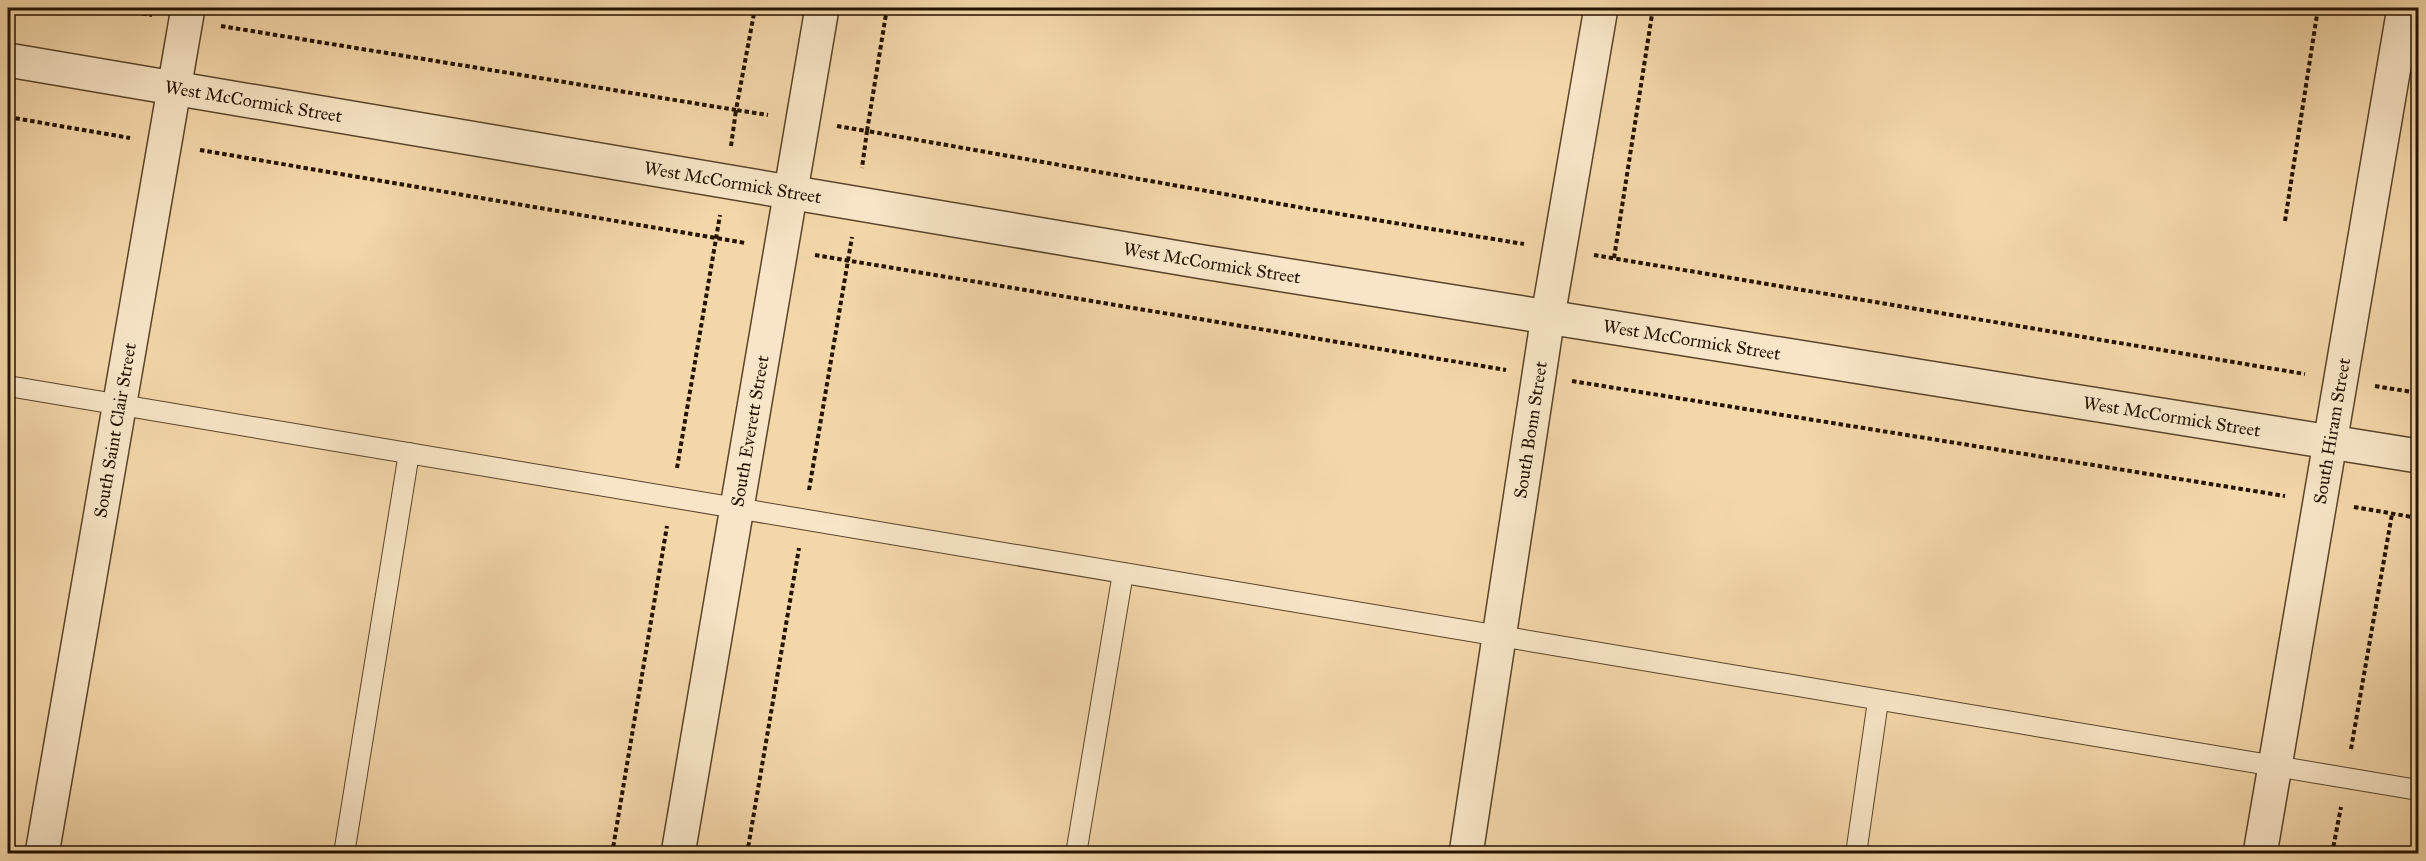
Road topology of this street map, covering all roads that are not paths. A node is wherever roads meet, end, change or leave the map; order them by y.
1 (822, 8) edge
2 (1601, 8) edge
3 (2404, 8) edge
4 (187, 14) edge
5 (8, 60) edge
6 (175, 88) junction
7 (792, 193) junction
8 (1548, 316) junction
9 (8, 386) edge
10 (120, 405) junction
11 (2330, 441) junction
12 (409, 453) junction
13 (2418, 456) edge
14 (738, 508) junction
15 (1123, 573) junction
16 (1499, 636) junction
17 (1878, 701) junction
18 (2275, 766) junction
19 (2418, 790) edge
20 (42, 854) edge
21 (344, 854) edge
22 (678, 854) edge
23 (1076, 854) edge
24 (1466, 854) edge
25 (1856, 854) edge
26 (2260, 854) edge

1 - 7 street, South Everett Street
2 - 8 street, South Bonn Street
3 - 11 street, South Hiram Street
4 - 6 street, South Saint Clair Street
5 - 6 street, West McCormick Street
6 - 7 street, West McCormick Street
6 - 10 street, South Saint Clair Street
7 - 8 street, West McCormick Street
7 - 14 street, South Everett Street
8 - 11 street, West McCormick Street
8 - 16 street, South Bonn Street
9 - 10 lane
10 - 12 lane
10 - 20 street, South Saint Clair Street
11 - 13 street, West McCormick Street
11 - 18 street, South Hiram Street
12 - 14 lane
12 - 21 lane
14 - 15 lane
14 - 22 street, South Everett Street
15 - 16 lane
15 - 23 lane
16 - 17 lane
16 - 24 street, South Bonn Street
17 - 18 lane
17 - 25 lane
18 - 19 lane
18 - 26 street, South Hiram Street

